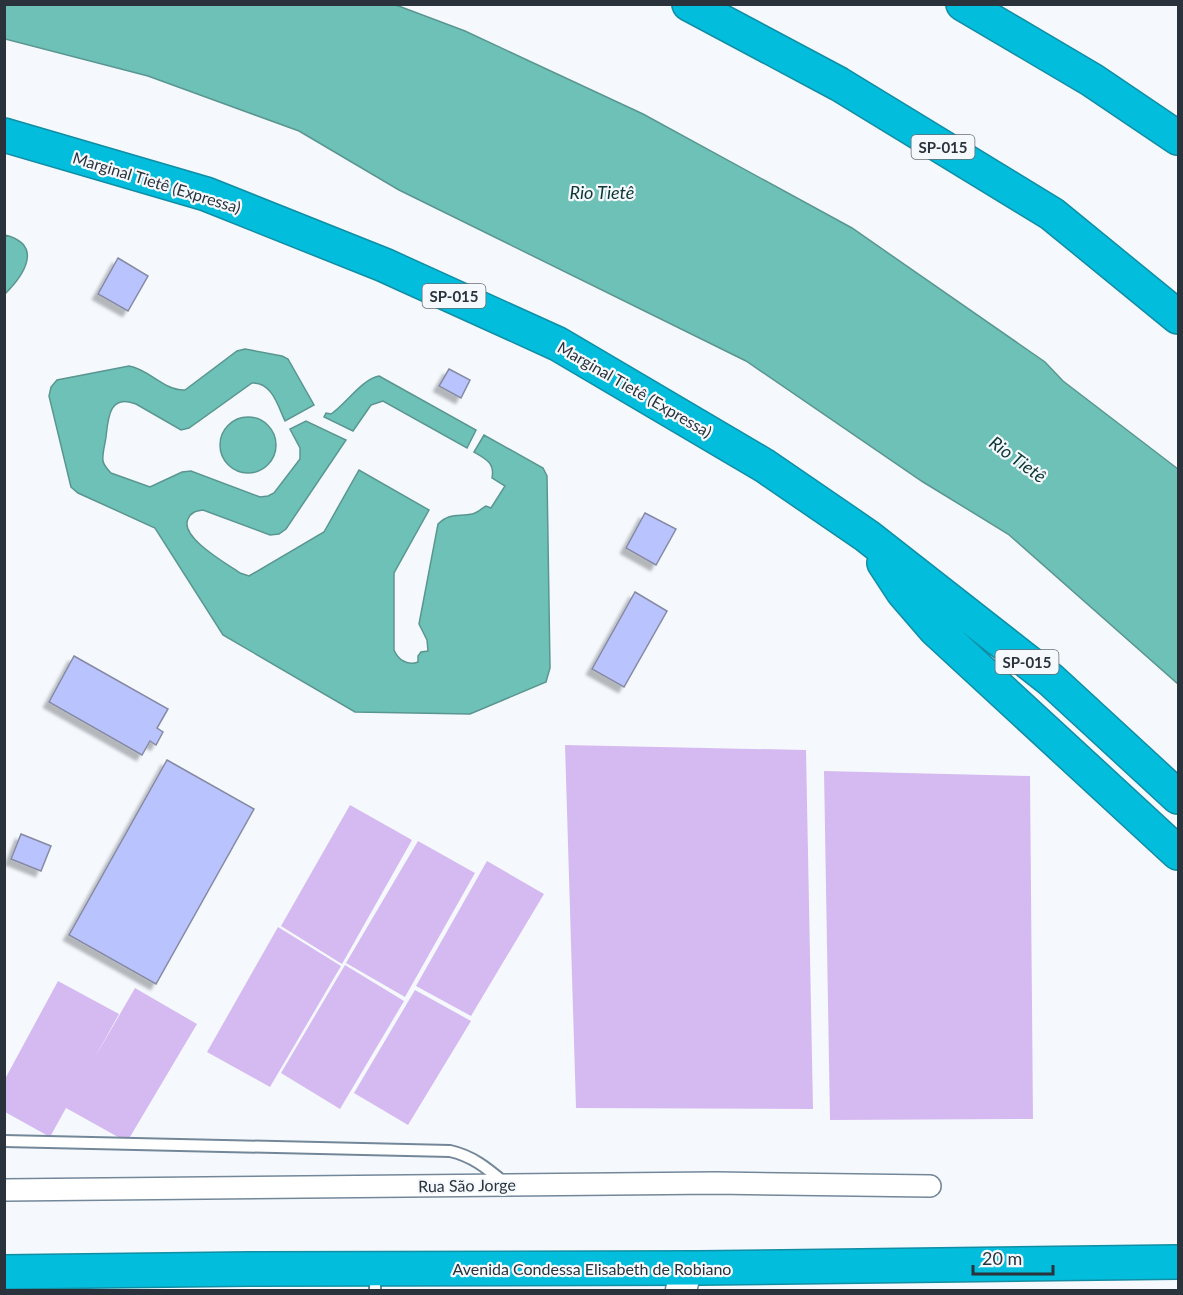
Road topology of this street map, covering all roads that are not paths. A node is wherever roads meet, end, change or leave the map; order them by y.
1 (689, 4) edge
2 (963, 4) edge
3 (4, 135) edge
4 (1179, 138) edge
5 (1179, 317) edge
6 (867, 536) junction
7 (1179, 797) edge
8 (1179, 853) edge
9 (4, 1141) edge
10 (507, 1184) junction
11 (930, 1186) dead end
12 (4, 1190) edge
13 (1179, 1262) edge
14 (4, 1272) edge
15 (684, 1279) edge
16 (242, 1280) edge
17 (375, 1280) edge

1 - 5 highway, SP-015
2 - 4 highway
3 - 6 highway, Marginal Tietê (Expressa) / SP-015
6 - 7 highway, Marginal Tietê (Expressa) / SP-015
6 - 8 highway
9 - 10 lane
10 - 11 street, Rua São Jorge
10 - 12 street, Rua São Jorge
13 - 15 highway, Avenida Condessa Elisabeth de Robiano
14 - 16 highway, Avenida Condessa Elisabeth de Robiano
15 - 17 highway, Avenida Condessa Elisabeth de Robiano
16 - 17 highway, Avenida Condessa Elisabeth de Robiano

